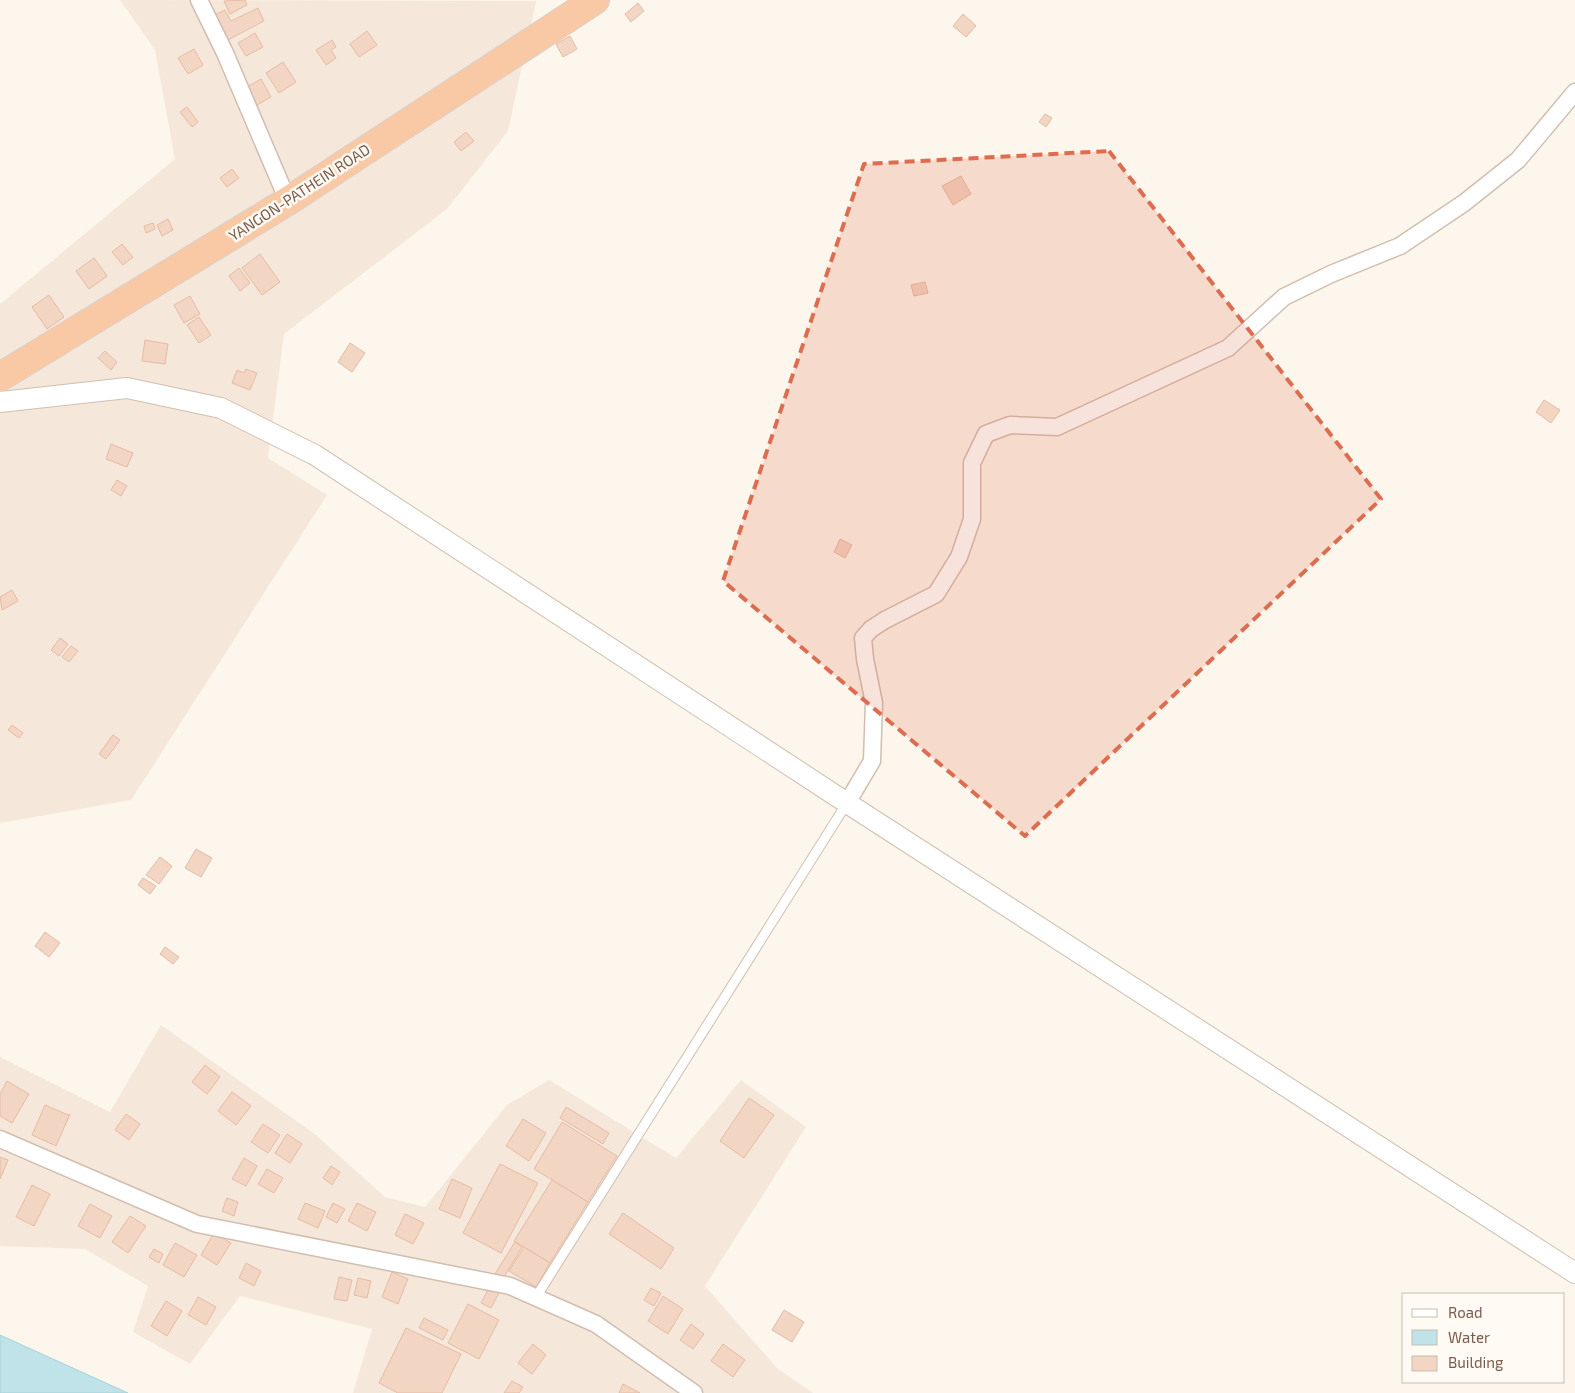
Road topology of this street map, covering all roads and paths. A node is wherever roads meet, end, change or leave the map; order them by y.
1 (199, 0) edge
2 (595, 0) edge
3 (1575, 92) edge
4 (288, 201) junction
5 (0, 378) edge
6 (0, 402) edge
7 (847, 803) junction
8 (0, 1139) edge
9 (1575, 1273) edge
10 (536, 1297) junction
11 (694, 1393) edge

1 - 4 street
2 - 4 highway, YANGON-PATHEIN ROAD
3 - 7 street
4 - 5 highway, YANGON-PATHEIN ROAD
6 - 7 street
7 - 9 street
7 - 10 lane
8 - 10 street
10 - 11 street

